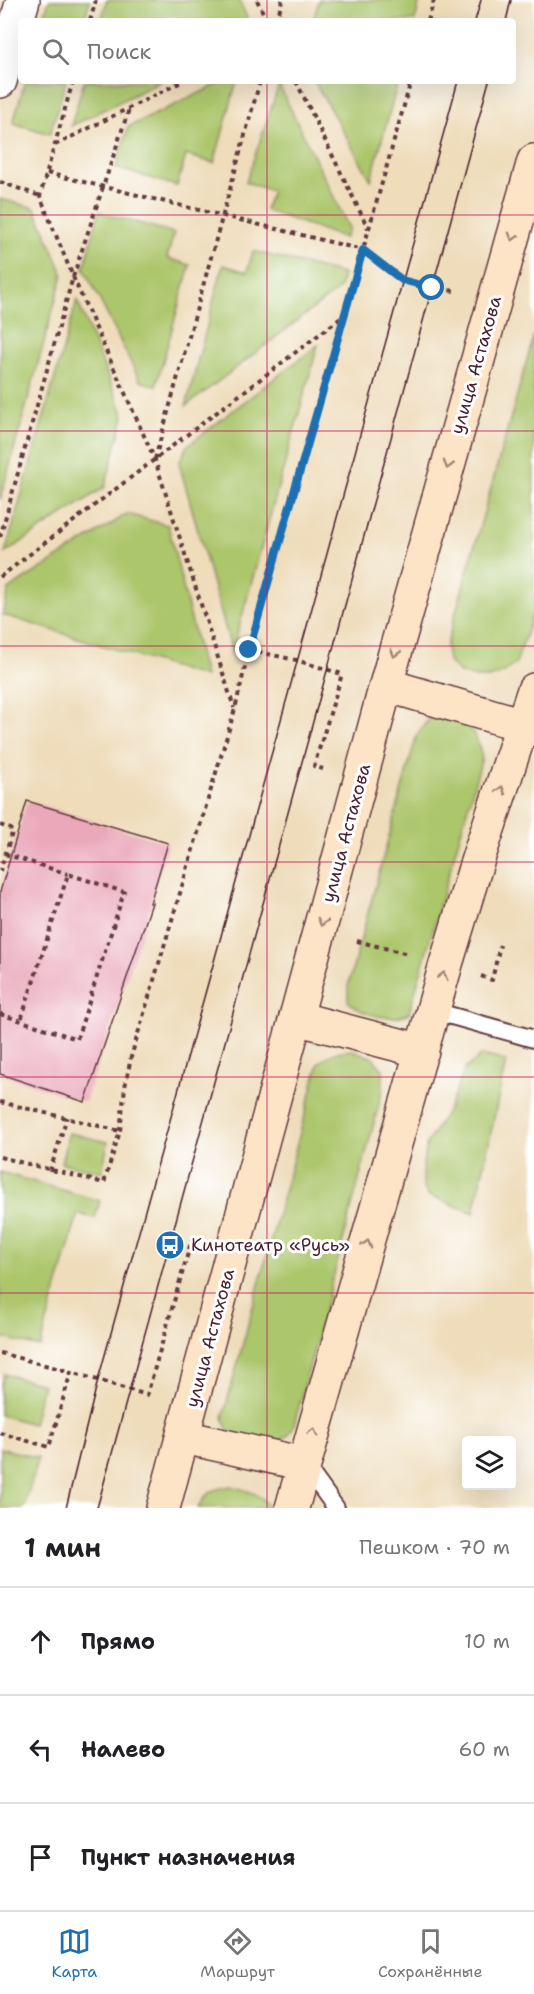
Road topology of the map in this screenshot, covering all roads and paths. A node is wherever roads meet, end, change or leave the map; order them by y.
1 (23, 0) edge
2 (96, 0) edge
3 (257, 0) edge
4 (282, 0) edge
5 (434, 0) edge
6 (91, 18) edge
7 (266, 18) edge
8 (278, 18) edge
9 (429, 18) edge
10 (0, 81) edge
11 (72, 84) edge
12 (177, 84) edge
13 (259, 84) edge
14 (297, 84) edge
15 (410, 84) edge
16 (129, 109) junction
17 (54, 145) junction
18 (534, 161) edge
19 (47, 173) junction
20 (0, 182) edge
21 (103, 185) junction
22 (40, 196) junction
23 (222, 216) junction
24 (368, 228) junction
25 (363, 250) junction
26 (73, 278) junction
27 (432, 288) dead end
28 (346, 314) junction
29 (154, 460) junction
30 (0, 537) edge
31 (0, 577) edge
32 (386, 685) junction
33 (534, 690) edge
34 (235, 709) junction
35 (528, 727) edge
36 (0, 825) edge
37 (5, 854) junction
38 (0, 871) edge
39 (68, 874) junction
40 (434, 1011) junction
41 (0, 1014) edge
42 (296, 1018) junction
43 (21, 1020) junction
44 (534, 1040) edge
45 (422, 1051) junction
46 (0, 1102) edge
47 (67, 1117) junction
48 (120, 1131) junction
49 (0, 1157) edge
50 (50, 1171) junction
51 (192, 1239) dead end
52 (0, 1353) edge
53 (71, 1372) junction
54 (0, 1432) edge
55 (184, 1437) junction
56 (304, 1464) junction
57 (163, 1508) edge
58 (292, 1508) edge
59 (336, 1508) edge

1 - 10 street
2 - 6 path
3 - 7 path
4 - 8 path
5 - 9 path
11 - 17 path
12 - 16 path
13 - 23 path
14 - 24 path
15 - 24 path
16 - 17 path
16 - 21 path
17 - 19 path
18 -> 32 main road, улица Астахова
19 - 21 path
19 - 22 path
20 - 22 path
21 - 23 path
21 - 26 path
22 - 26 path
23 - 25 path
23 - 29 path
24 - 25 path
25 - 27 path
25 - 28 path
26 - 29 path
26 - 30 path
28 - 29 path
28 - 34 path
29 - 31 path
29 - 34 path
32 - 35 main road
32 -> 42 main road, улица Астахова
33 - 35 main road
34 - 48 path
40 -> 35 main road
36 - 37 path
37 - 38 path
37 - 39 path
39 - 43 path
39 - 43 path
40 - 44 lane
40 - 45 main road
41 - 43 path
42 - 45 main road
42 - 55 main road, улица Астахова
56 -> 45 main road
46 - 47 path
47 - 48 path
47 - 50 path
48 - 50 path
49 - 50 path
51 - 53 path
52 - 53 path
53 - 54 path
55 - 56 main road
55 - 57 main road, улица Астахова
56 - 58 main road
56 - 59 lane

